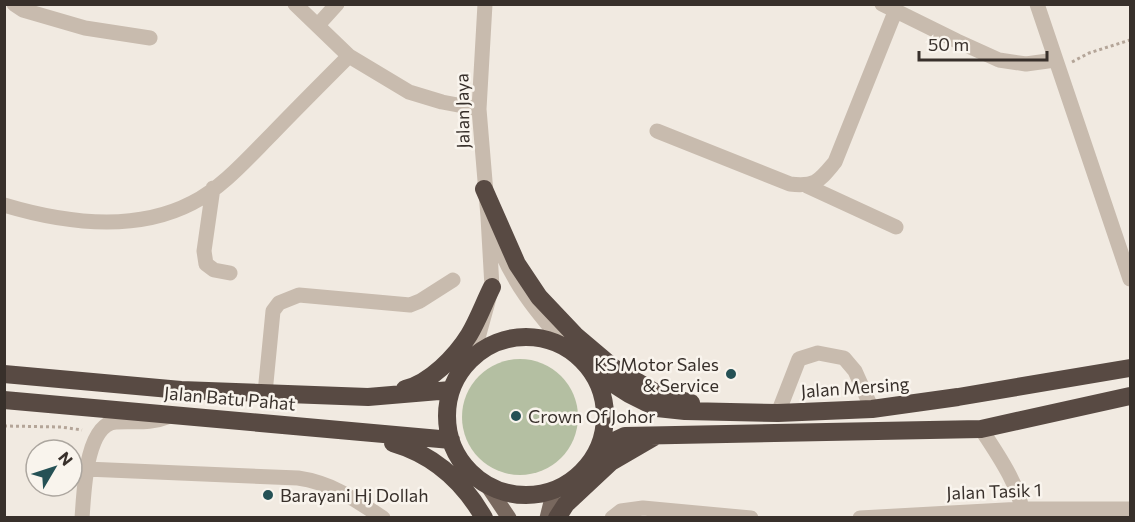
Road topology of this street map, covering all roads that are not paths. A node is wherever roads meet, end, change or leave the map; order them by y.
1 (14, 4) edge
2 (295, 4) edge
3 (337, 4) edge
4 (485, 4) edge
5 (1037, 4) edge
6 (888, 8) edge
7 (318, 25) junction
8 (150, 38) dead end
9 (349, 56) junction
10 (1057, 66) junction
11 (479, 109) junction
12 (657, 131) dead end
13 (807, 186) junction
14 (213, 188) junction
15 (484, 189) junction
16 (4, 205) edge
17 (488, 217) junction
18 (896, 227) dead end
19 (1126, 247) edge
20 (230, 273) dead end
21 (1131, 279) edge
22 (453, 280) dead end
23 (492, 287) junction
24 (571, 351) junction
25 (473, 356) junction
26 (1131, 368) edge
27 (590, 369) junction
28 (4, 374) edge
29 (451, 390) junction
30 (265, 393) junction
31 (1131, 396) edge
32 (368, 397) junction
33 (4, 400) edge
34 (872, 409) junction
35 (718, 411) junction
36 (778, 413) junction
37 (173, 414) junction
38 (981, 429) junction
39 (345, 430) junction
40 (656, 436) junction
41 (451, 440) junction
42 (597, 452) junction
43 (86, 469) junction
44 (487, 484) junction
45 (554, 490) junction
46 (1131, 509) edge
47 (1023, 513) edge
48 (82, 518) edge
49 (382, 518) edge
50 (484, 518) edge
51 (509, 518) edge
52 (547, 518) edge
53 (557, 518) edge
54 (612, 518) edge
55 (752, 518) edge
56 (860, 518) edge

1 - 8 street
2 - 7 street
3 - 7 street
4 - 11 street, Jalan Jaya
5 - 10 street
6 - 10 street
6 - 13 street
7 - 9 street
9 - 11 street
9 - 14 street
10 - 19 street
11 - 15 street, Jalan Jaya
12 - 13 street
13 - 18 street
14 - 16 street
14 - 20 street
15 - 17 street, Jalan Jaya
15 - 35 highway
17 - 23 street, Jalan Jaya
17 - 24 street, Jalan Jaya
19 - 21 street
22 - 30 street
23 - 25 street, Jalan Jaya
23 - 32 highway
24 - 25 highway
24 - 27 highway
25 - 29 highway
26 - 34 highway, Jalan Mersing
27 - 35 highway, Jalan Mersing
27 - 42 highway
28 - 30 highway, Jalan Batu Pahat
29 - 32 highway, Jalan Batu Pahat
29 - 41 highway
30 - 32 highway, Jalan Batu Pahat
31 - 38 highway
33 - 37 highway, Jalan Batu Pahat
34 - 36 highway, Jalan Mersing
34 - 36 street
35 - 36 highway, Jalan Mersing
37 - 39 highway, Jalan Batu Pahat
37 - 43 street
38 - 40 highway
38 - 47 street
39 - 41 highway, Jalan Batu Pahat
39 - 50 highway
40 - 42 highway
40 - 53 highway
41 - 44 highway
42 - 45 highway
43 - 48 street
43 - 49 street
44 - 45 highway
44 - 51 main road
45 - 52 main road
46 - 47 street, Jalan Tasik 1
47 - 56 street, Jalan Tasik 1
54 - 55 street

